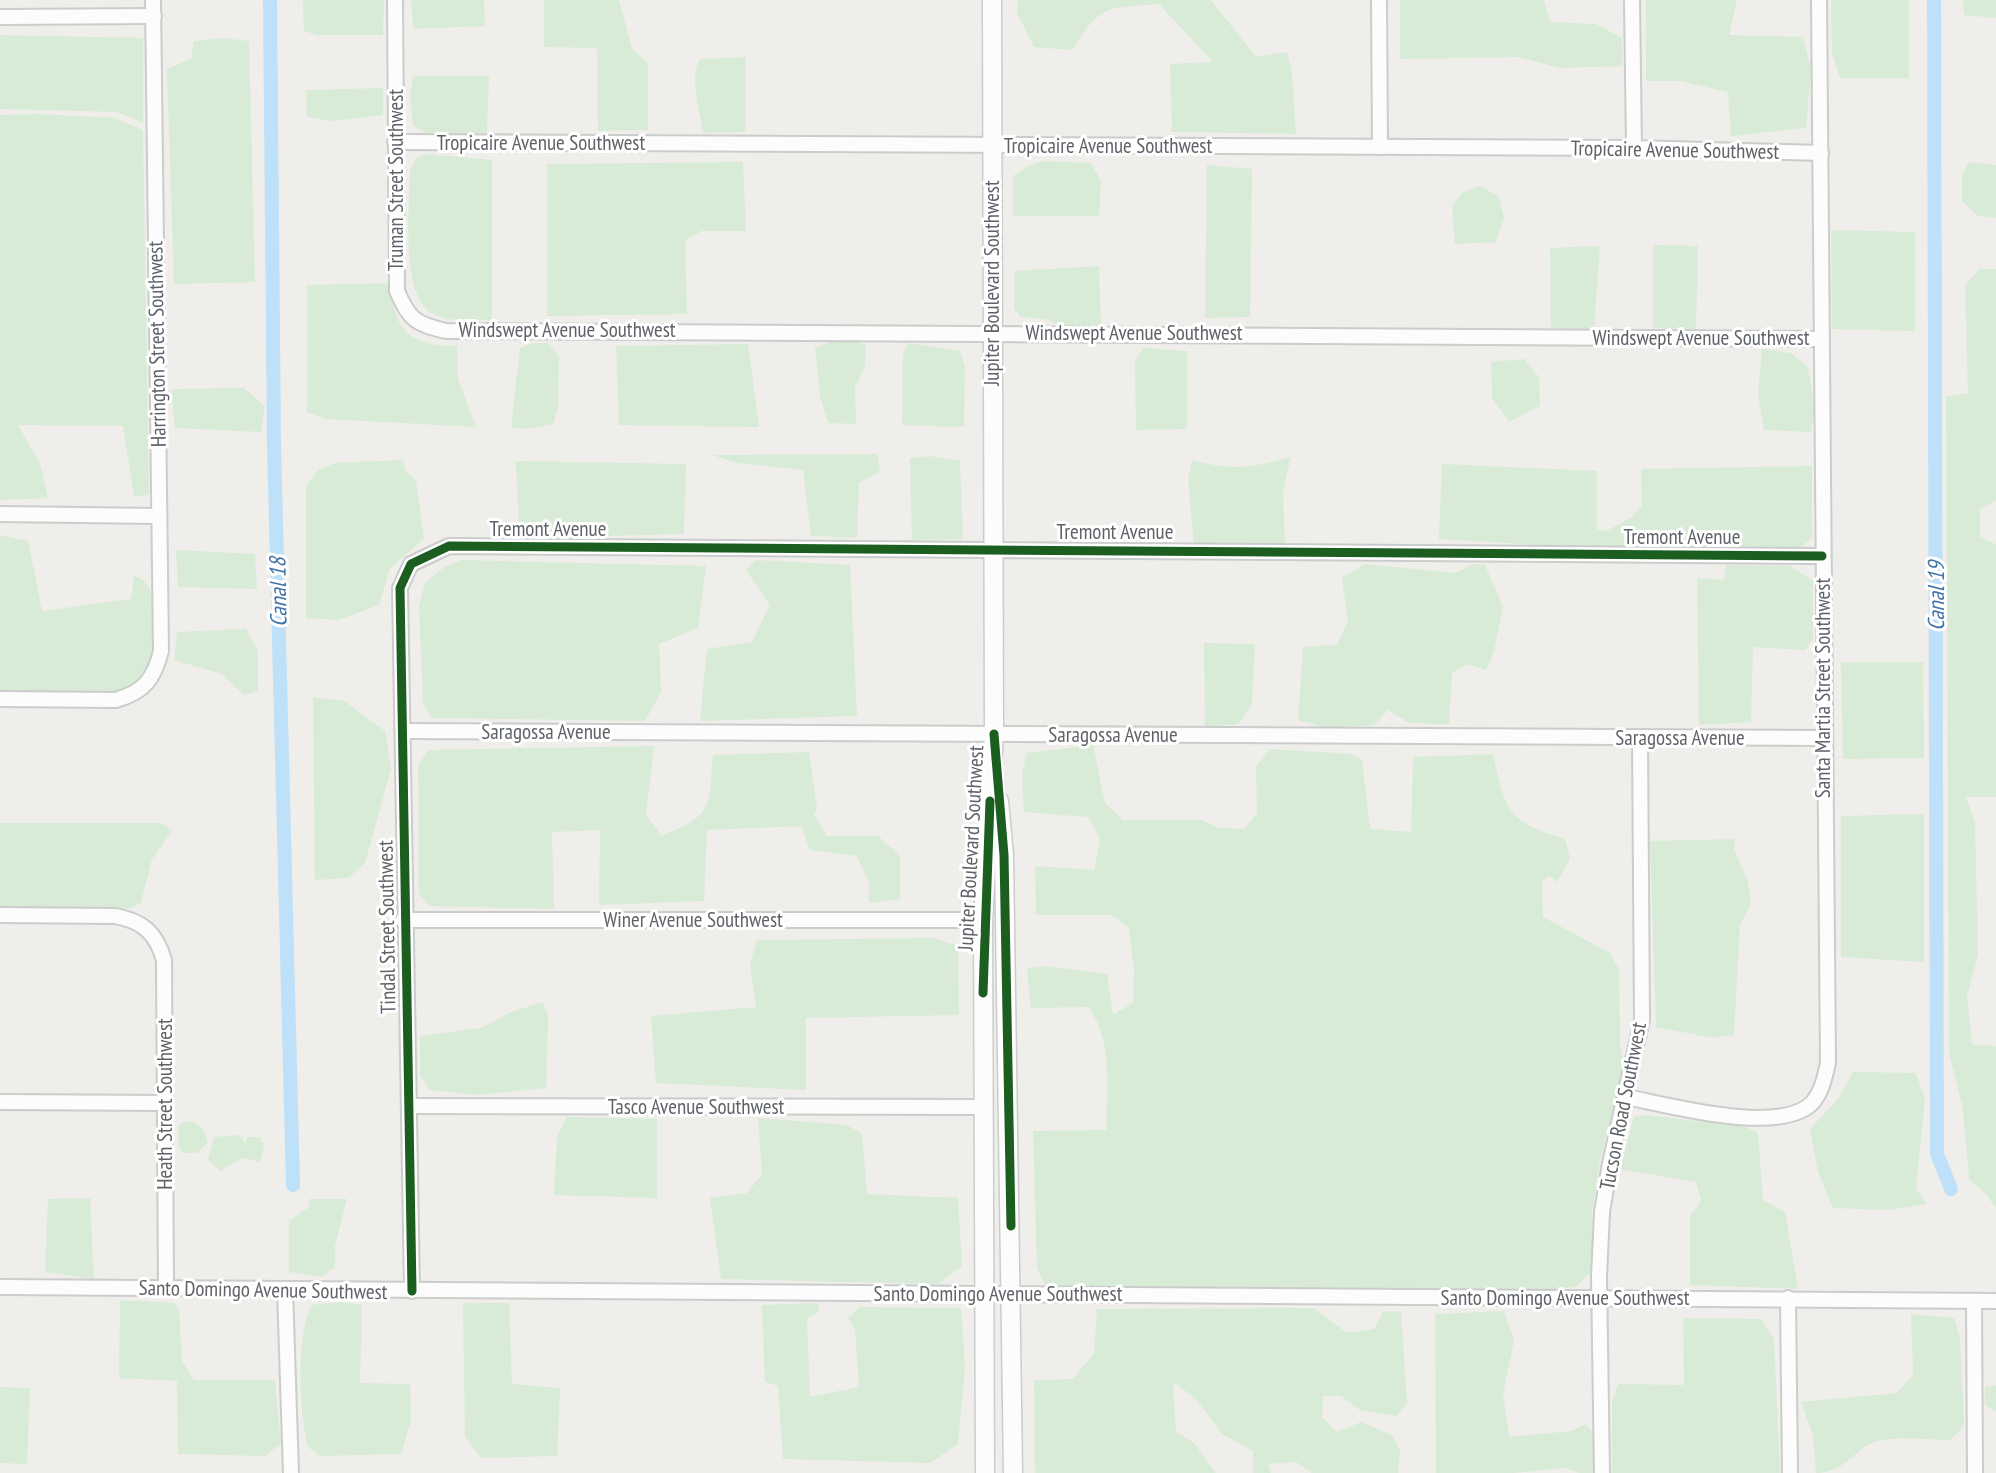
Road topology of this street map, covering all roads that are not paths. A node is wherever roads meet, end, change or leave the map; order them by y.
1 (153, 0) edge
2 (395, 0) edge
3 (992, 0) edge
4 (1379, 0) edge
5 (1632, 0) edge
6 (1819, 0) edge
7 (154, 16) junction
8 (0, 18) edge
9 (395, 142) junction
10 (991, 146) junction
11 (1380, 147) junction
12 (1634, 148) junction
13 (1821, 153) junction
14 (446, 331) joint
15 (993, 332) junction
16 (1822, 339) junction
17 (0, 514) edge
18 (159, 516) junction
19 (993, 549) junction
20 (1822, 556) junction
21 (411, 564) joint
22 (0, 699) edge
23 (403, 731) junction
24 (994, 734) junction
25 (1640, 738) junction
26 (1823, 738) junction
27 (0, 915) edge
28 (403, 920) junction
29 (984, 920) junction
30 (1626, 1097) junction
31 (0, 1102) edge
32 (165, 1103) junction
33 (409, 1106) junction
34 (982, 1107) junction
35 (0, 1287) edge
36 (166, 1289) junction
37 (285, 1290) junction
38 (412, 1292) junction
39 (985, 1294) junction
40 (1012, 1294) junction
41 (1601, 1298) junction
42 (1788, 1298) junction
43 (1996, 1301) edge
44 (1974, 1302) junction
45 (291, 1473) edge
46 (985, 1473) edge
47 (1013, 1473) edge
48 (1602, 1473) edge
49 (1790, 1473) edge
50 (1975, 1473) edge

1 - 7 street, Harrington Street Southwest
2 - 9 street, Truman Street Southwest
3 - 10 street, Jupiter Boulevard Southwest
4 - 11 street
5 - 12 street
6 - 13 street, Santa Martia Street Southwest
7 - 8 street
7 - 18 street, Harrington Street Southwest
9 - 10 street, Tropicaire Avenue Southwest
9 - 14 street, Truman Street Southwest
10 - 11 street, Tropicaire Avenue Southwest
10 - 15 street, Jupiter Boulevard Southwest
11 - 12 street, Tropicaire Avenue Southwest
12 - 13 street, Tropicaire Avenue Southwest
13 - 16 street, Santa Martia Street Southwest
14 - 15 street, Windswept Avenue Southwest
15 - 16 street, Windswept Avenue Southwest
15 - 19 street, Jupiter Boulevard Southwest
16 - 20 street, Santa Martia Street Southwest
17 - 18 street
18 - 22 street, Harrington Street Southwest
19 - 20 street, Tremont Avenue
19 - 21 street, Tremont Avenue
19 - 24 street, Jupiter Boulevard Southwest
20 - 26 street, Santa Martia Street Southwest
21 - 23 street, Tindal Street Southwest
23 - 24 street, Saragossa Avenue
23 - 28 street, Tindal Street Southwest
24 - 25 street, Saragossa Avenue
24 - 29 street, Jupiter Boulevard Southwest
24 - 40 street, Jupiter Boulevard Southwest
25 - 26 street, Saragossa Avenue
25 - 30 street, Tucson Road Southwest
26 - 30 street, Santa Martia Street Southwest
27 - 32 street, Heath Street Southwest
28 - 29 street, Winer Avenue Southwest
28 - 33 street, Tindal Street Southwest
29 - 34 street, Jupiter Boulevard Southwest
30 - 41 street, Tucson Road Southwest
31 - 32 street
32 - 36 street, Heath Street Southwest
33 - 34 street, Tasco Avenue Southwest
33 - 38 street, Tindal Street Southwest
34 - 39 street, Jupiter Boulevard Southwest
35 - 36 street, Santo Domingo Avenue Southwest
36 - 37 street, Santo Domingo Avenue Southwest
37 - 38 street, Santo Domingo Avenue Southwest
37 - 45 street
38 - 39 street, Santo Domingo Avenue Southwest
39 - 40 street, Santo Domingo Avenue Southwest
39 - 46 street, Jupiter Boulevard Southwest
40 - 41 street, Santo Domingo Avenue Southwest
40 - 47 street, Jupiter Boulevard Southwest
41 - 42 street, Santo Domingo Avenue Southwest
41 - 48 street, Tucson Road Southwest
42 - 44 street, Santo Domingo Avenue Southwest
42 - 49 street
43 - 44 street, Santo Domingo Avenue Southwest
44 - 50 street

